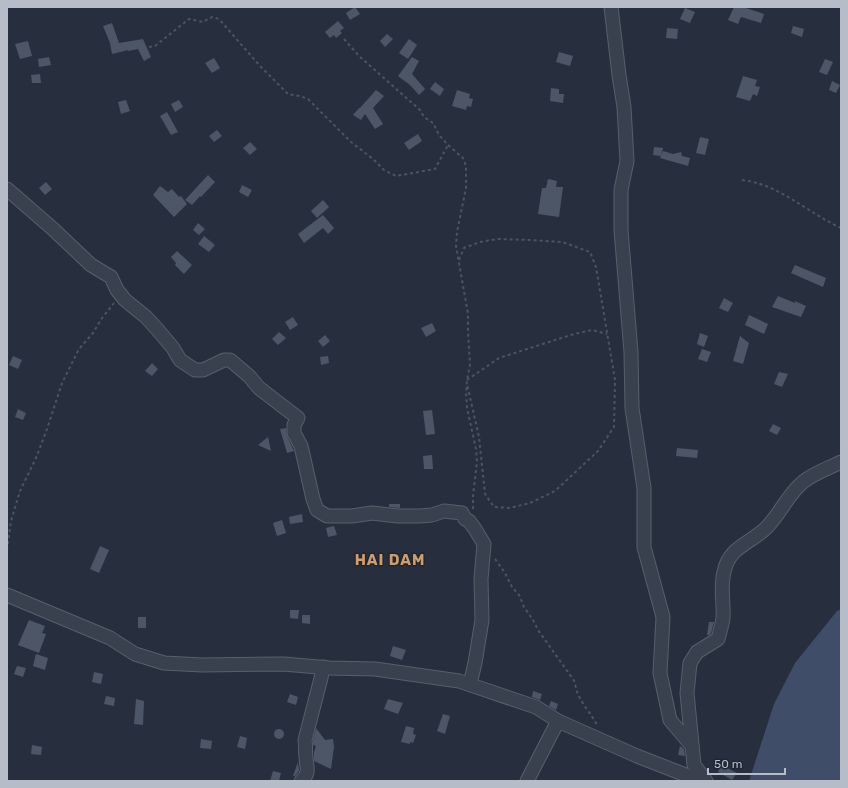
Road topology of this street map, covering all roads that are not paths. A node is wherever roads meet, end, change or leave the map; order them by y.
1 (612, 7) edge
2 (7, 189) edge
3 (841, 462) edge
4 (7, 595) edge
5 (323, 667) junction
6 (470, 684) junction
7 (558, 721) junction
8 (692, 746) junction
9 (301, 781) edge
10 (527, 781) edge
11 (701, 781) edge
12 (706, 781) edge

1 - 8 street
2 - 6 street
3 - 8 street
4 - 5 street
5 - 6 street
5 - 9 street
6 - 7 street
7 - 10 street
7 - 11 street
8 - 12 street

